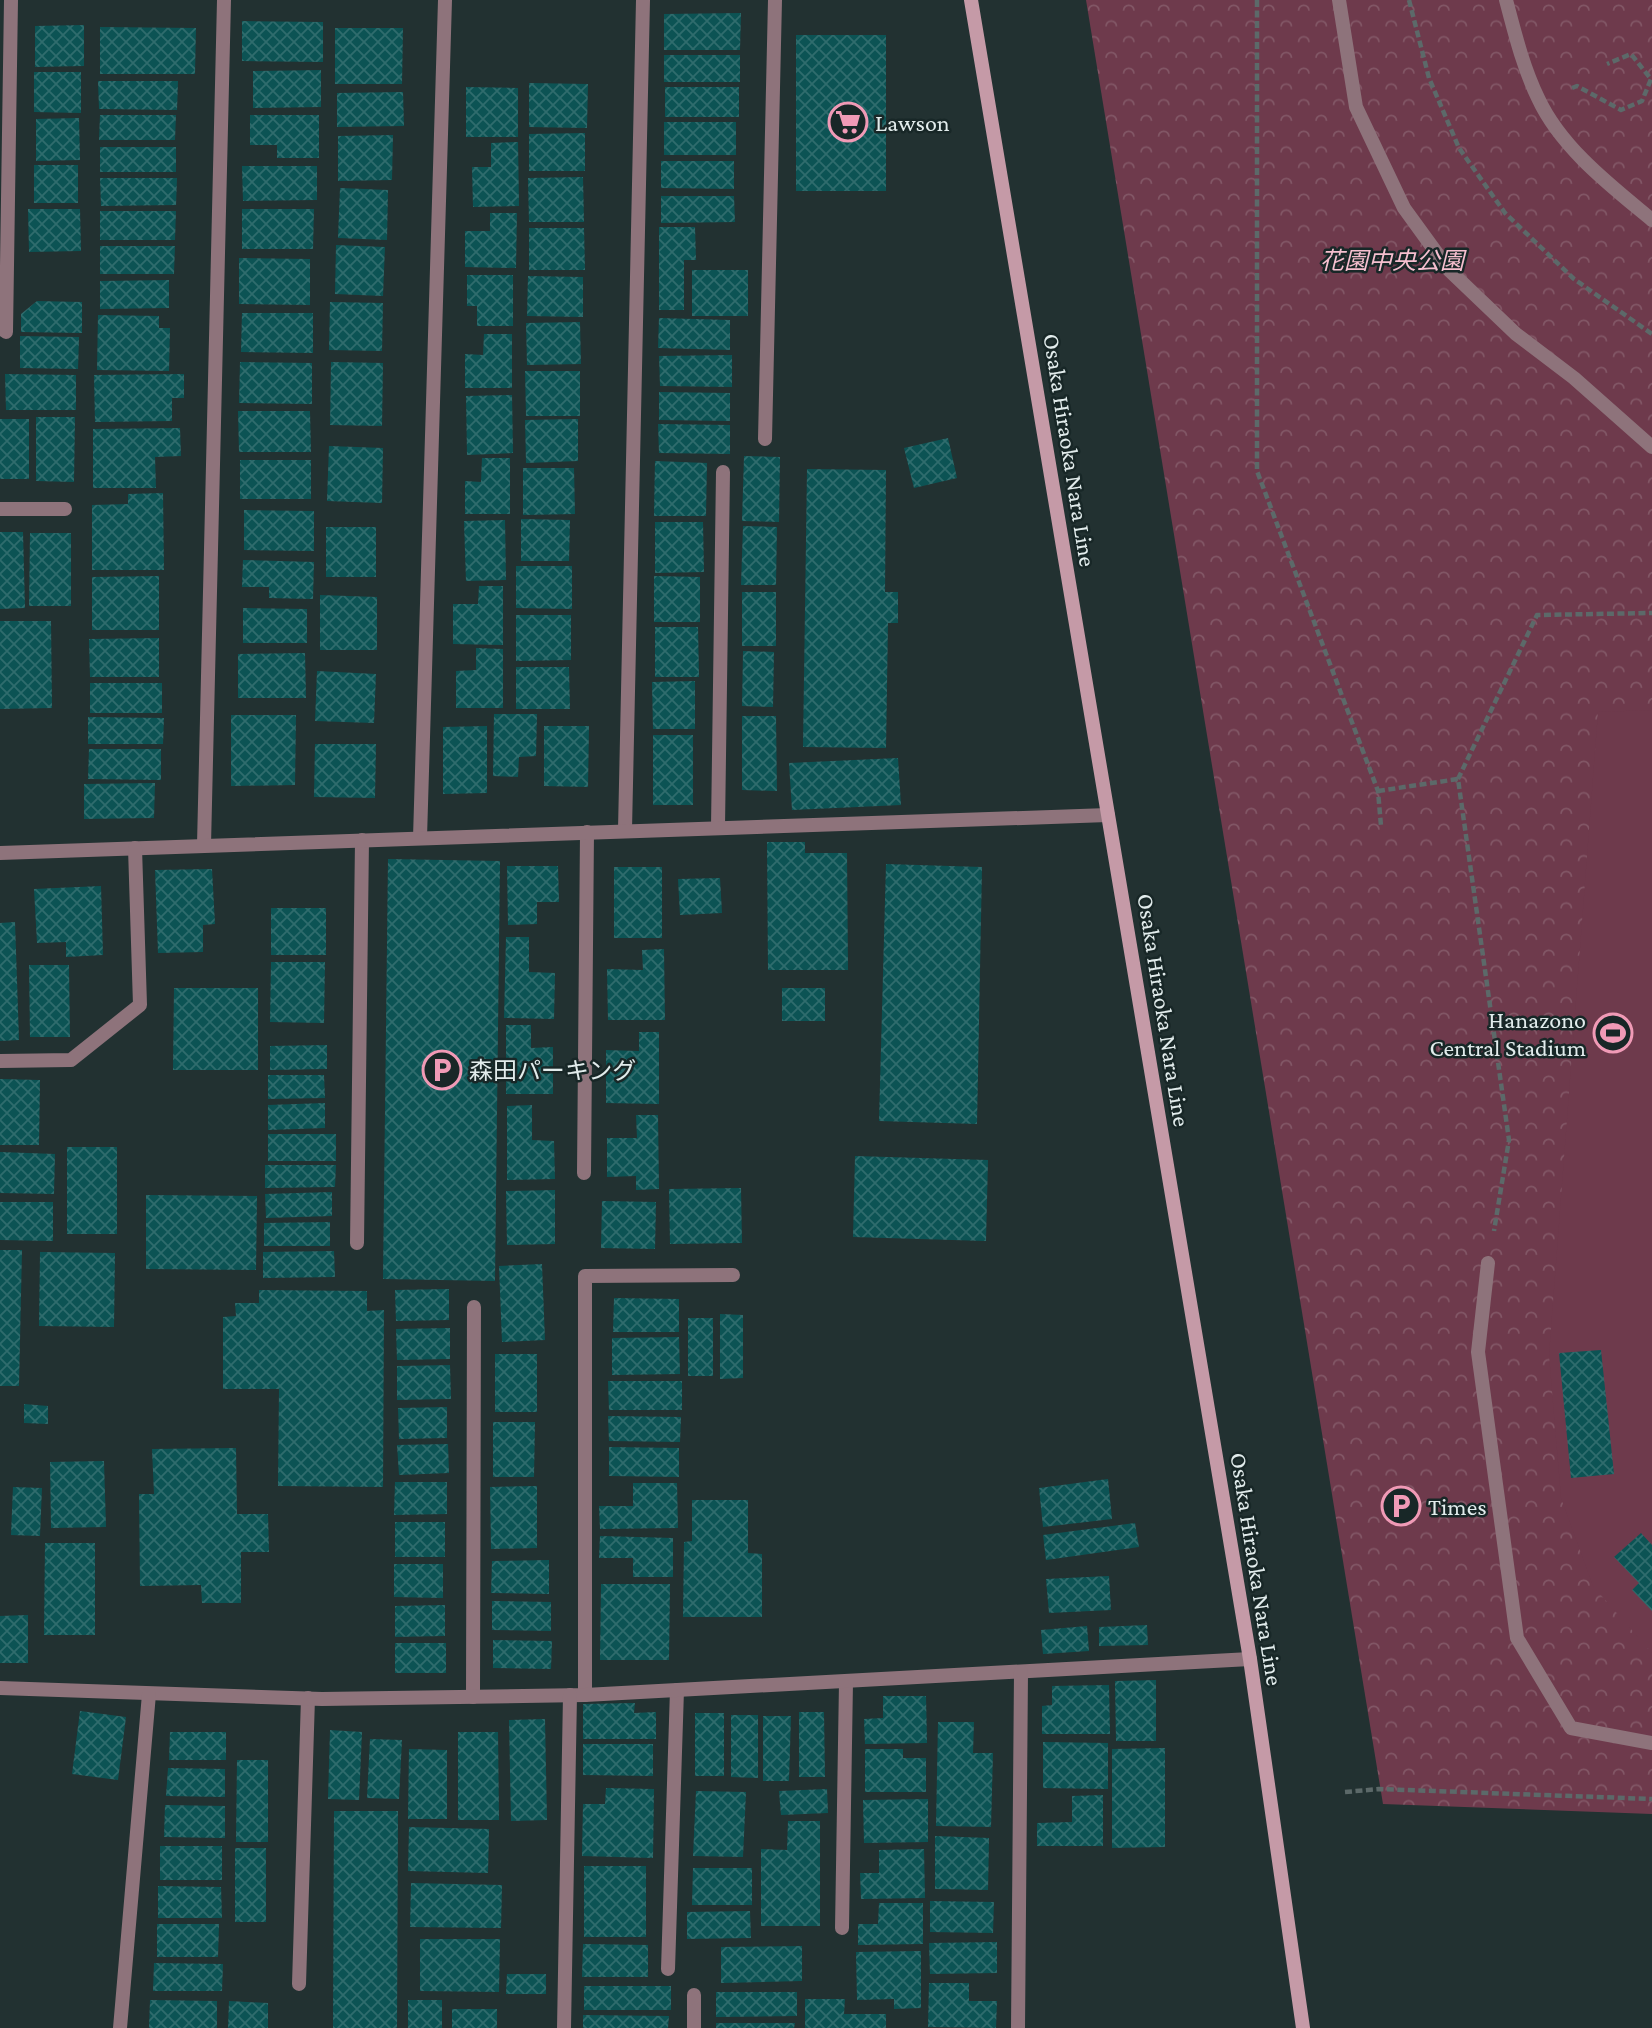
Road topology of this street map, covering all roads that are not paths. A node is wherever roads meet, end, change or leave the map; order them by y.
1 (11, 0) edge
2 (224, 0) edge
3 (444, 0) edge
4 (643, 0) edge
5 (775, 0) edge
6 (971, 0) edge
7 (1339, 0) edge
8 (1506, 0) edge
9 (1652, 220) edge
10 (6, 332) dead end
11 (765, 439) dead end
12 (1652, 447) edge
13 (723, 472) dead end
14 (0, 509) edge
15 (65, 509) dead end
16 (1108, 815) junction
17 (718, 827) junction
18 (625, 830) junction
19 (587, 832) junction
20 (420, 838) junction
21 (362, 840) junction
22 (204, 845) junction
23 (135, 848) junction
24 (0, 853) edge
25 (0, 1061) edge
26 (584, 1173) dead end
27 (357, 1243) dead end
28 (1488, 1263) road end
29 (733, 1275) dead end
30 (474, 1307) dead end
31 (1250, 1659) junction
32 (1021, 1672) junction
33 (846, 1682) junction
34 (0, 1688) edge
35 (677, 1690) junction
36 (149, 1694) junction
37 (570, 1695) junction
38 (585, 1695) junction
39 (473, 1697) junction
40 (308, 1699) junction
41 (1652, 1743) edge
42 (842, 1928) dead end
43 (668, 1969) dead end
44 (299, 1984) dead end
45 (694, 1994) dead end
46 (120, 2028) edge
47 (564, 2028) edge
48 (694, 2028) edge
49 (1018, 2028) edge
50 (1303, 2028) edge

1 - 10 street
2 - 22 street
3 - 20 street
4 - 18 street
5 - 11 street
6 - 16 main road, Osaka Hiraoka Nara Line
7 - 12 street
8 - 9 street
13 - 17 street
14 - 15 street
16 - 17 street
16 - 31 main road, Osaka Hiraoka Nara Line
17 - 18 street
18 - 19 street
19 - 20 street
19 - 26 street
20 - 21 street
21 - 22 street
21 - 27 street
22 - 23 street
23 - 24 street
23 - 25 street
28 - 41 street
29 - 38 street
30 - 39 street
31 - 32 street
31 - 50 main road, Osaka Hiraoka Nara Line
32 - 33 street
32 - 49 street
33 - 35 street
33 - 42 street
34 - 36 street
35 - 38 street
35 - 43 street
36 - 40 street
36 - 46 street
37 - 38 street
37 - 39 street
37 - 47 street
39 - 40 street
40 - 44 street
45 - 48 street

